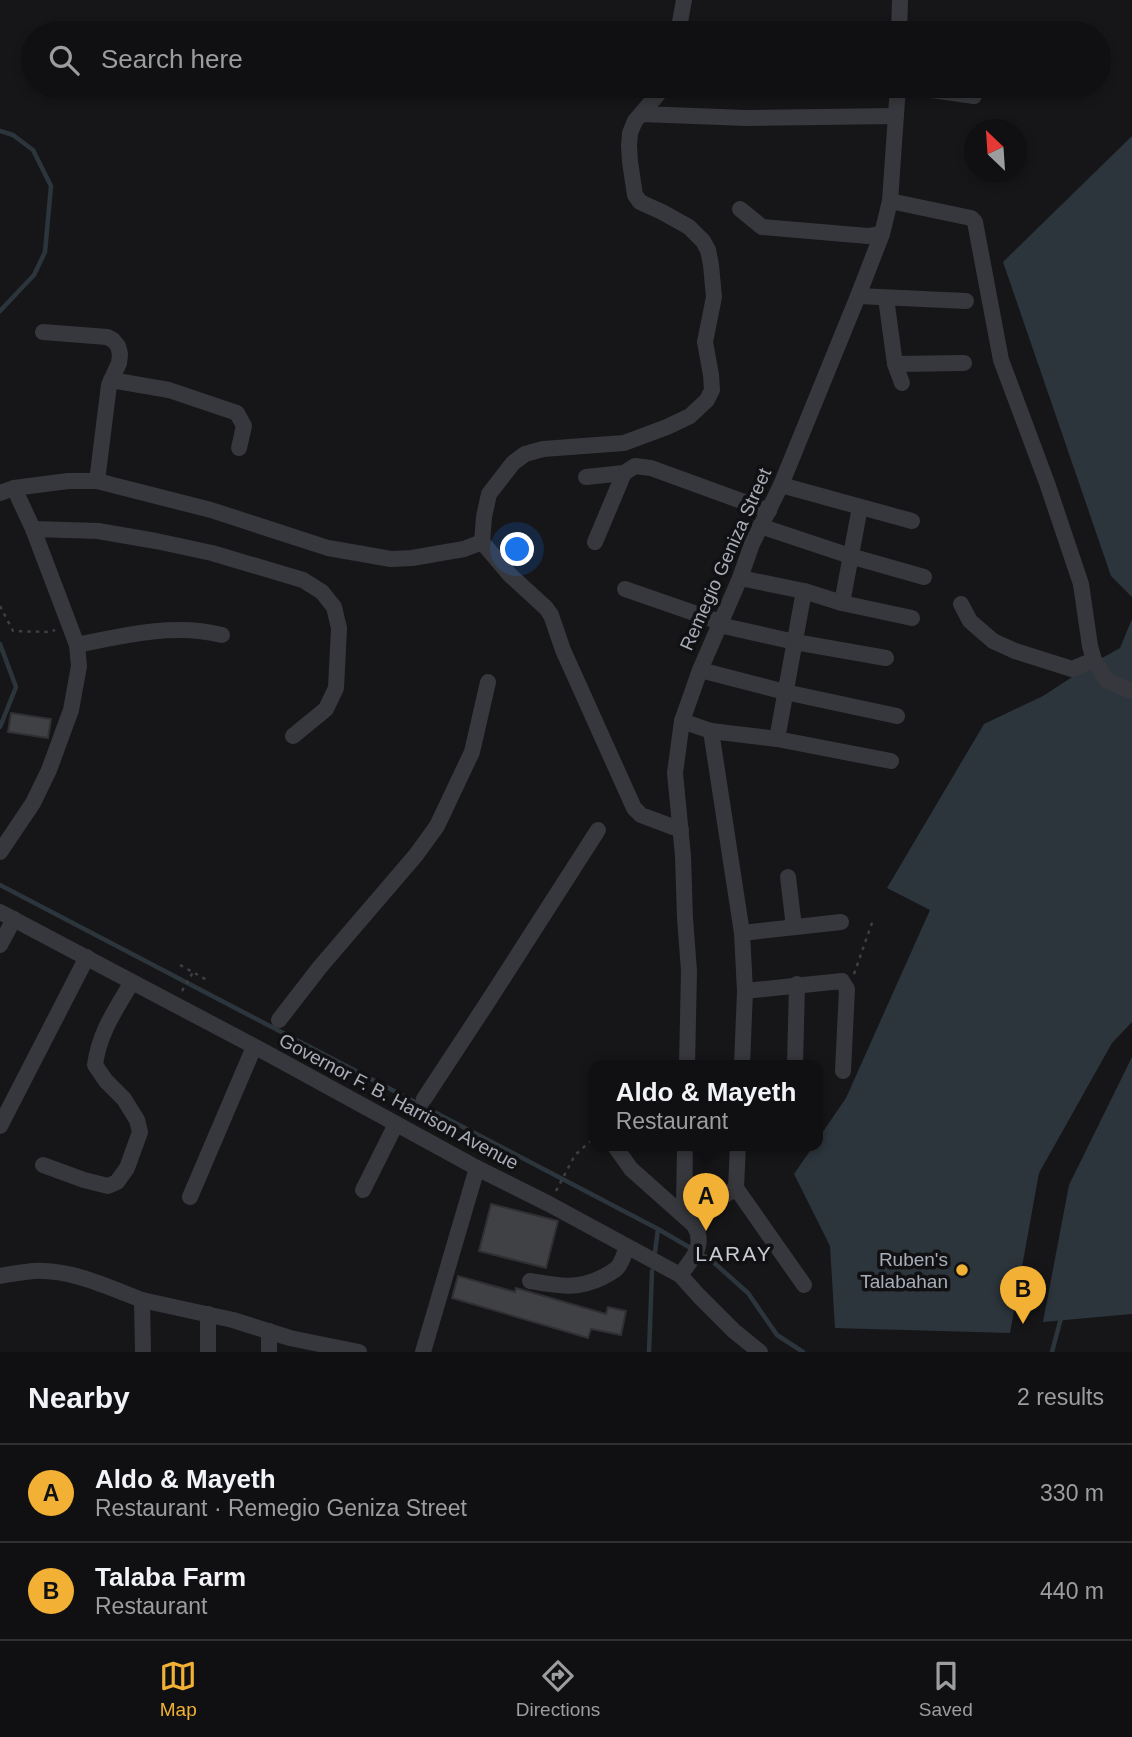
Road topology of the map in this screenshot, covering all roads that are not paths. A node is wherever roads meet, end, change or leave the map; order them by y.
1 (684, 0) edge
2 (900, 0) edge
3 (680, 21) edge
4 (899, 21) edge
5 (655, 98) edge
6 (898, 98) edge
7 (641, 114) junction
8 (896, 116) junction
9 (890, 201) junction
10 (740, 209) dead end
11 (882, 234) junction
12 (858, 296) junction
13 (886, 298) junction
14 (966, 301) dead end
15 (43, 332) dead end
16 (964, 363) dead end
17 (895, 364) junction
18 (111, 380) junction
19 (902, 383) dead end
20 (239, 448) dead end
21 (624, 473) junction
22 (586, 477) dead end
23 (97, 481) junction
24 (780, 485) junction
25 (7, 490) edge
26 (860, 507) junction
27 (769, 511) junction
28 (912, 521) dead end
29 (760, 526) junction
30 (33, 529) junction
31 (482, 542) junction
32 (595, 542) dead end
33 (850, 556) junction
34 (924, 577) dead end
35 (740, 578) junction
36 (625, 589) dead end
37 (804, 591) junction
38 (842, 603) junction
39 (961, 604) dead end
40 (912, 618) dead end
41 (720, 623) junction
42 (222, 635) dead end
43 (795, 642) junction
44 (77, 645) junction
45 (886, 658) dead end
46 (1094, 660) junction
47 (700, 670) junction
48 (488, 682) dead end
49 (1132, 691) edge
50 (785, 692) junction
51 (897, 716) dead end
52 (682, 721) junction
53 (711, 731) junction
54 (293, 736) dead end
55 (776, 739) junction
56 (891, 761) dead end
57 (598, 830) dead end
58 (681, 830) junction
59 (0, 852) edge
60 (788, 877) dead end
61 (7, 915) edge
62 (841, 922) dead end
63 (794, 927) junction
64 (742, 933) junction
65 (0, 945) edge
66 (87, 957) junction
67 (132, 982) junction
68 (797, 984) junction
69 (746, 991) junction
70 (279, 1020) dead end
71 (254, 1047) junction
72 (687, 1060) edge
73 (742, 1060) edge
74 (795, 1060) edge
75 (843, 1071) dead end
76 (424, 1099) dead end
77 (396, 1124) junction
78 (0, 1126) edge
79 (618, 1151) edge
80 (685, 1151) edge
81 (738, 1151) edge
82 (43, 1165) dead end
83 (477, 1168) junction
84 (736, 1188) junction
85 (363, 1190) dead end
86 (190, 1197) dead end
87 (688, 1219) junction
88 (627, 1247) junction
89 (680, 1275) junction
90 (0, 1276) edge
91 (530, 1281) dead end
92 (804, 1285) dead end
93 (142, 1300) junction
94 (208, 1314) junction
95 (269, 1331) junction
96 (143, 1352) edge
97 (208, 1352) edge
98 (269, 1352) edge
99 (359, 1352) edge
100 (423, 1352) edge
101 (760, 1352) edge

1 - 3 street
2 - 4 street
5 - 7 street
6 - 8 street, Remegio Geniza Street
7 - 8 street
7 - 31 street
8 - 9 street, Remegio Geniza Street
9 - 11 street, Remegio Geniza Street
9 - 46 street
10 - 11 street
11 - 12 street, Remegio Geniza Street
12 - 13 street
12 - 24 street, Remegio Geniza Street
13 - 14 street
13 - 17 street
15 - 18 street
16 - 17 street
17 - 19 street
18 - 20 street
18 - 23 street
21 - 22 street
21 - 27 street
21 - 32 street
23 - 25 street
23 - 31 street
24 - 26 street
24 - 27 street, Remegio Geniza Street
25 - 30 street
26 - 28 street
26 - 33 street
27 - 29 street, Remegio Geniza Street
29 - 33 street
29 - 35 street, Remegio Geniza Street
30 - 44 street
30 - 54 street
31 - 58 street
33 - 34 street
33 - 38 street
35 - 37 street
35 - 41 street, Remegio Geniza Street
36 - 41 street
37 - 38 street
37 - 43 street
38 - 40 street
39 - 46 street
41 - 43 street
41 - 47 street, Remegio Geniza Street
42 - 44 street
43 - 45 street
43 - 50 street
44 - 59 street
46 - 49 street
47 - 50 street
47 - 52 street, Remegio Geniza Street
48 - 70 street
50 - 51 street
50 - 55 street
52 - 53 street
52 - 58 street, Remegio Geniza Street
53 - 55 street
53 - 64 street
55 - 56 street
57 - 76 street
58 - 72 street, Remegio Geniza Street
60 - 63 street
61 - 65 street
61 - 66 street, Governor F. B. Harrison Avenue
62 - 63 street
63 - 64 street
64 - 69 street
66 - 67 street, Governor F. B. Harrison Avenue
66 - 78 street
67 - 71 street, Governor F. B. Harrison Avenue
67 - 82 street
68 - 69 street
68 - 74 street
68 - 75 street
69 - 73 street
71 - 77 street, Governor F. B. Harrison Avenue
71 - 86 street
77 - 83 street, Governor F. B. Harrison Avenue
77 - 85 street
79 - 87 street
80 - 87 street
81 - 84 street
83 - 88 street, Governor F. B. Harrison Avenue
83 - 100 street
84 - 87 street
84 - 92 street
87 - 89 street
88 - 89 street, Governor F. B. Harrison Avenue
88 - 91 street
89 - 101 street, Governor F. B. Harrison Avenue
90 - 93 street
93 - 94 street
93 - 96 street
94 - 95 street
94 - 97 street
95 - 98 street
95 - 99 street

